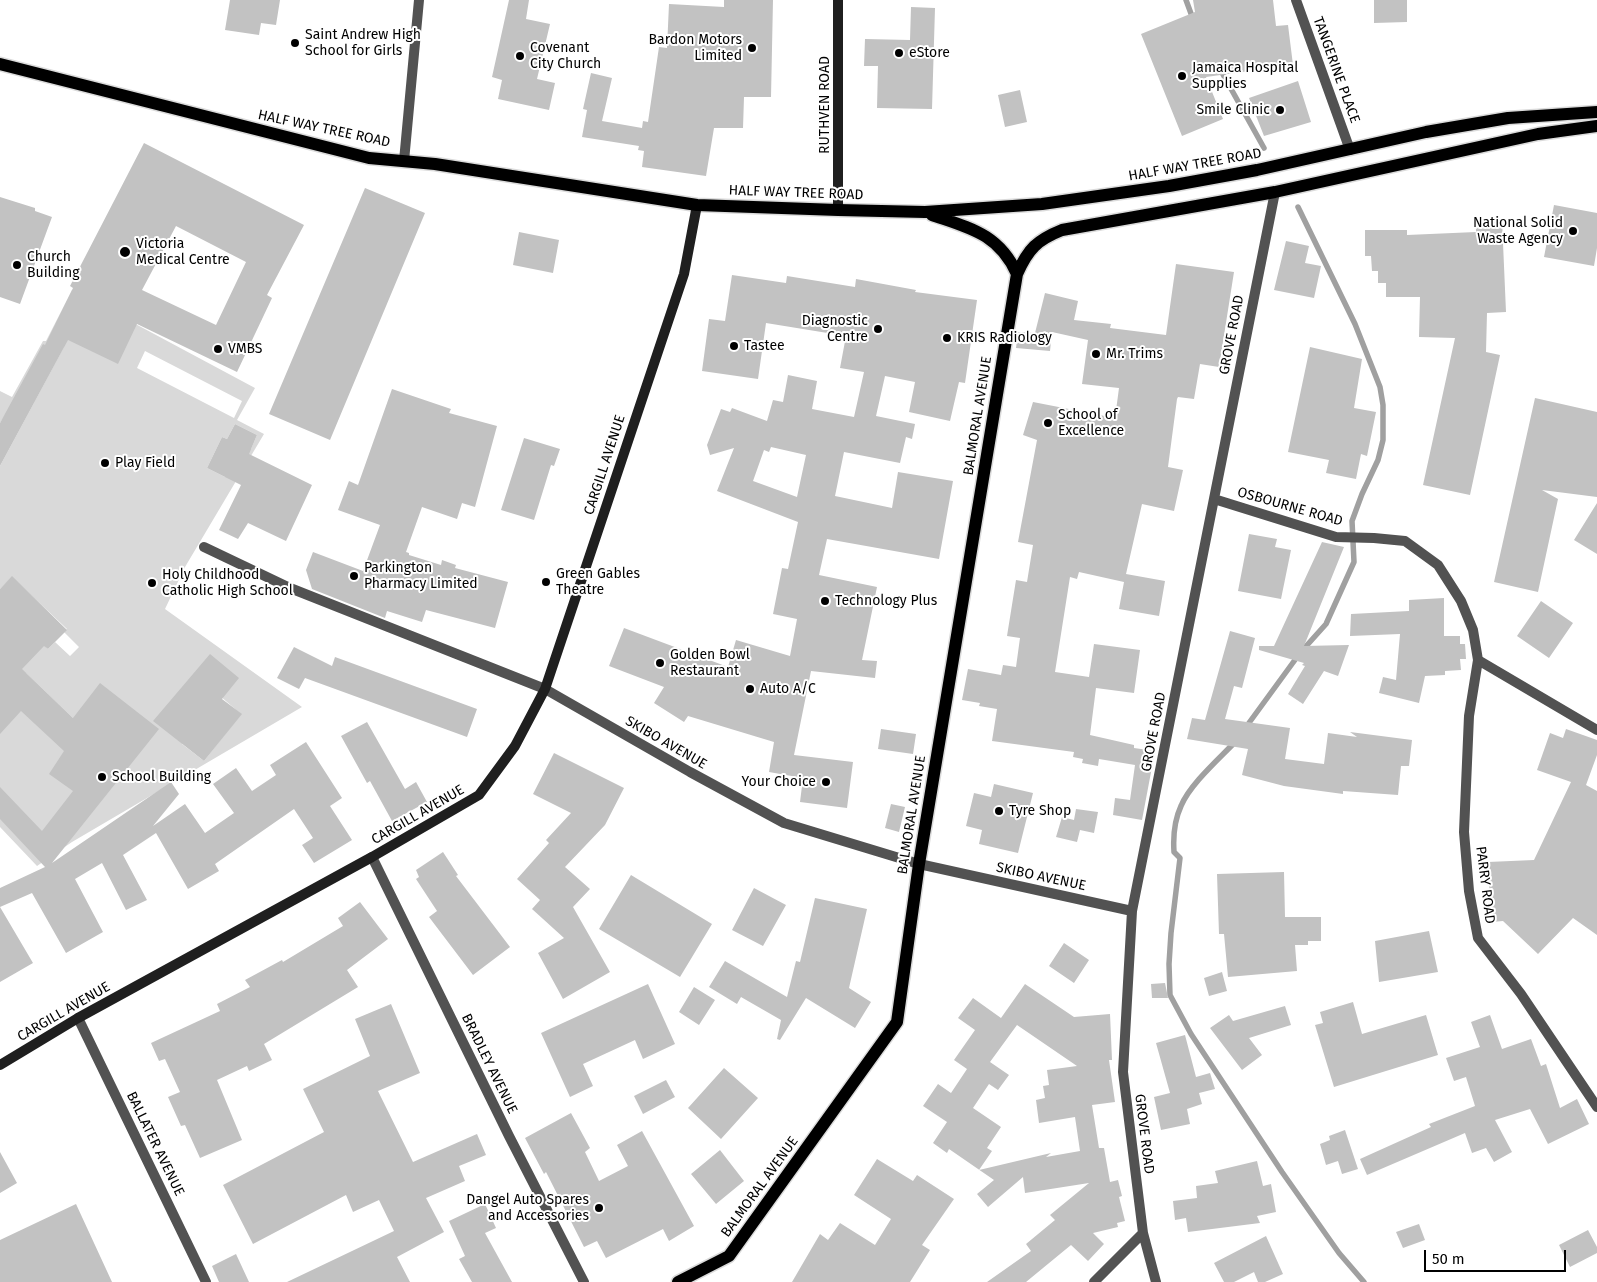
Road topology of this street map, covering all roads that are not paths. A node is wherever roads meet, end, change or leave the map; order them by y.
1 (419, 0) edge
2 (838, 0) edge
3 (1296, 0) edge
4 (0, 64) edge
5 (1597, 112) edge
6 (1597, 126) edge
7 (1350, 150) junction
8 (404, 161) junction
9 (1275, 192) junction
10 (697, 204) junction
11 (838, 210) junction
12 (925, 212) junction
13 (1017, 274) junction
14 (1214, 499) junction
15 (204, 547) dead end
16 (1478, 660) junction
17 (545, 689) junction
18 (1597, 730) edge
19 (372, 857) junction
20 (919, 864) junction
21 (1132, 911) junction
22 (78, 1018) junction
23 (0, 1065) edge
24 (1597, 1107) edge
25 (1143, 1233) junction
26 (206, 1282) edge
27 (584, 1282) edge
28 (678, 1282) edge
29 (1094, 1282) edge
30 (1156, 1282) edge

1 - 8 street
2 - 11 main road, RUTHVEN ROAD
3 - 7 street, TANGERINE PLACE
4 - 8 main road, HALF WAY TREE ROAD
5 - 7 main road, HALF WAY TREE ROAD
6 - 9 main road
7 - 12 main road, HALF WAY TREE ROAD
8 - 10 main road, HALF WAY TREE ROAD
9 - 13 main road
9 - 14 street, GROVE ROAD
10 - 11 main road, HALF WAY TREE ROAD
10 - 17 main road, CARGILL AVENUE
11 - 12 main road, HALF WAY TREE ROAD
12 - 13 main road
13 - 20 main road, BALMORAL AVENUE
14 - 16 street, OSBOURNE ROAD
14 - 21 street, GROVE ROAD
15 - 17 street, SKIBO AVENUE
16 - 18 street
16 - 24 street, PARRY ROAD
17 - 19 main road, CARGILL AVENUE
17 - 20 street, SKIBO AVENUE
19 - 22 main road, CARGILL AVENUE
19 - 27 street, BRADLEY AVENUE
20 - 21 street, SKIBO AVENUE
20 - 28 main road, BALMORAL AVENUE
21 - 25 street, GROVE ROAD
22 - 23 main road, CARGILL AVENUE
22 - 26 street, BALLATER AVENUE
25 - 29 street
25 - 30 street, GROVE ROAD

